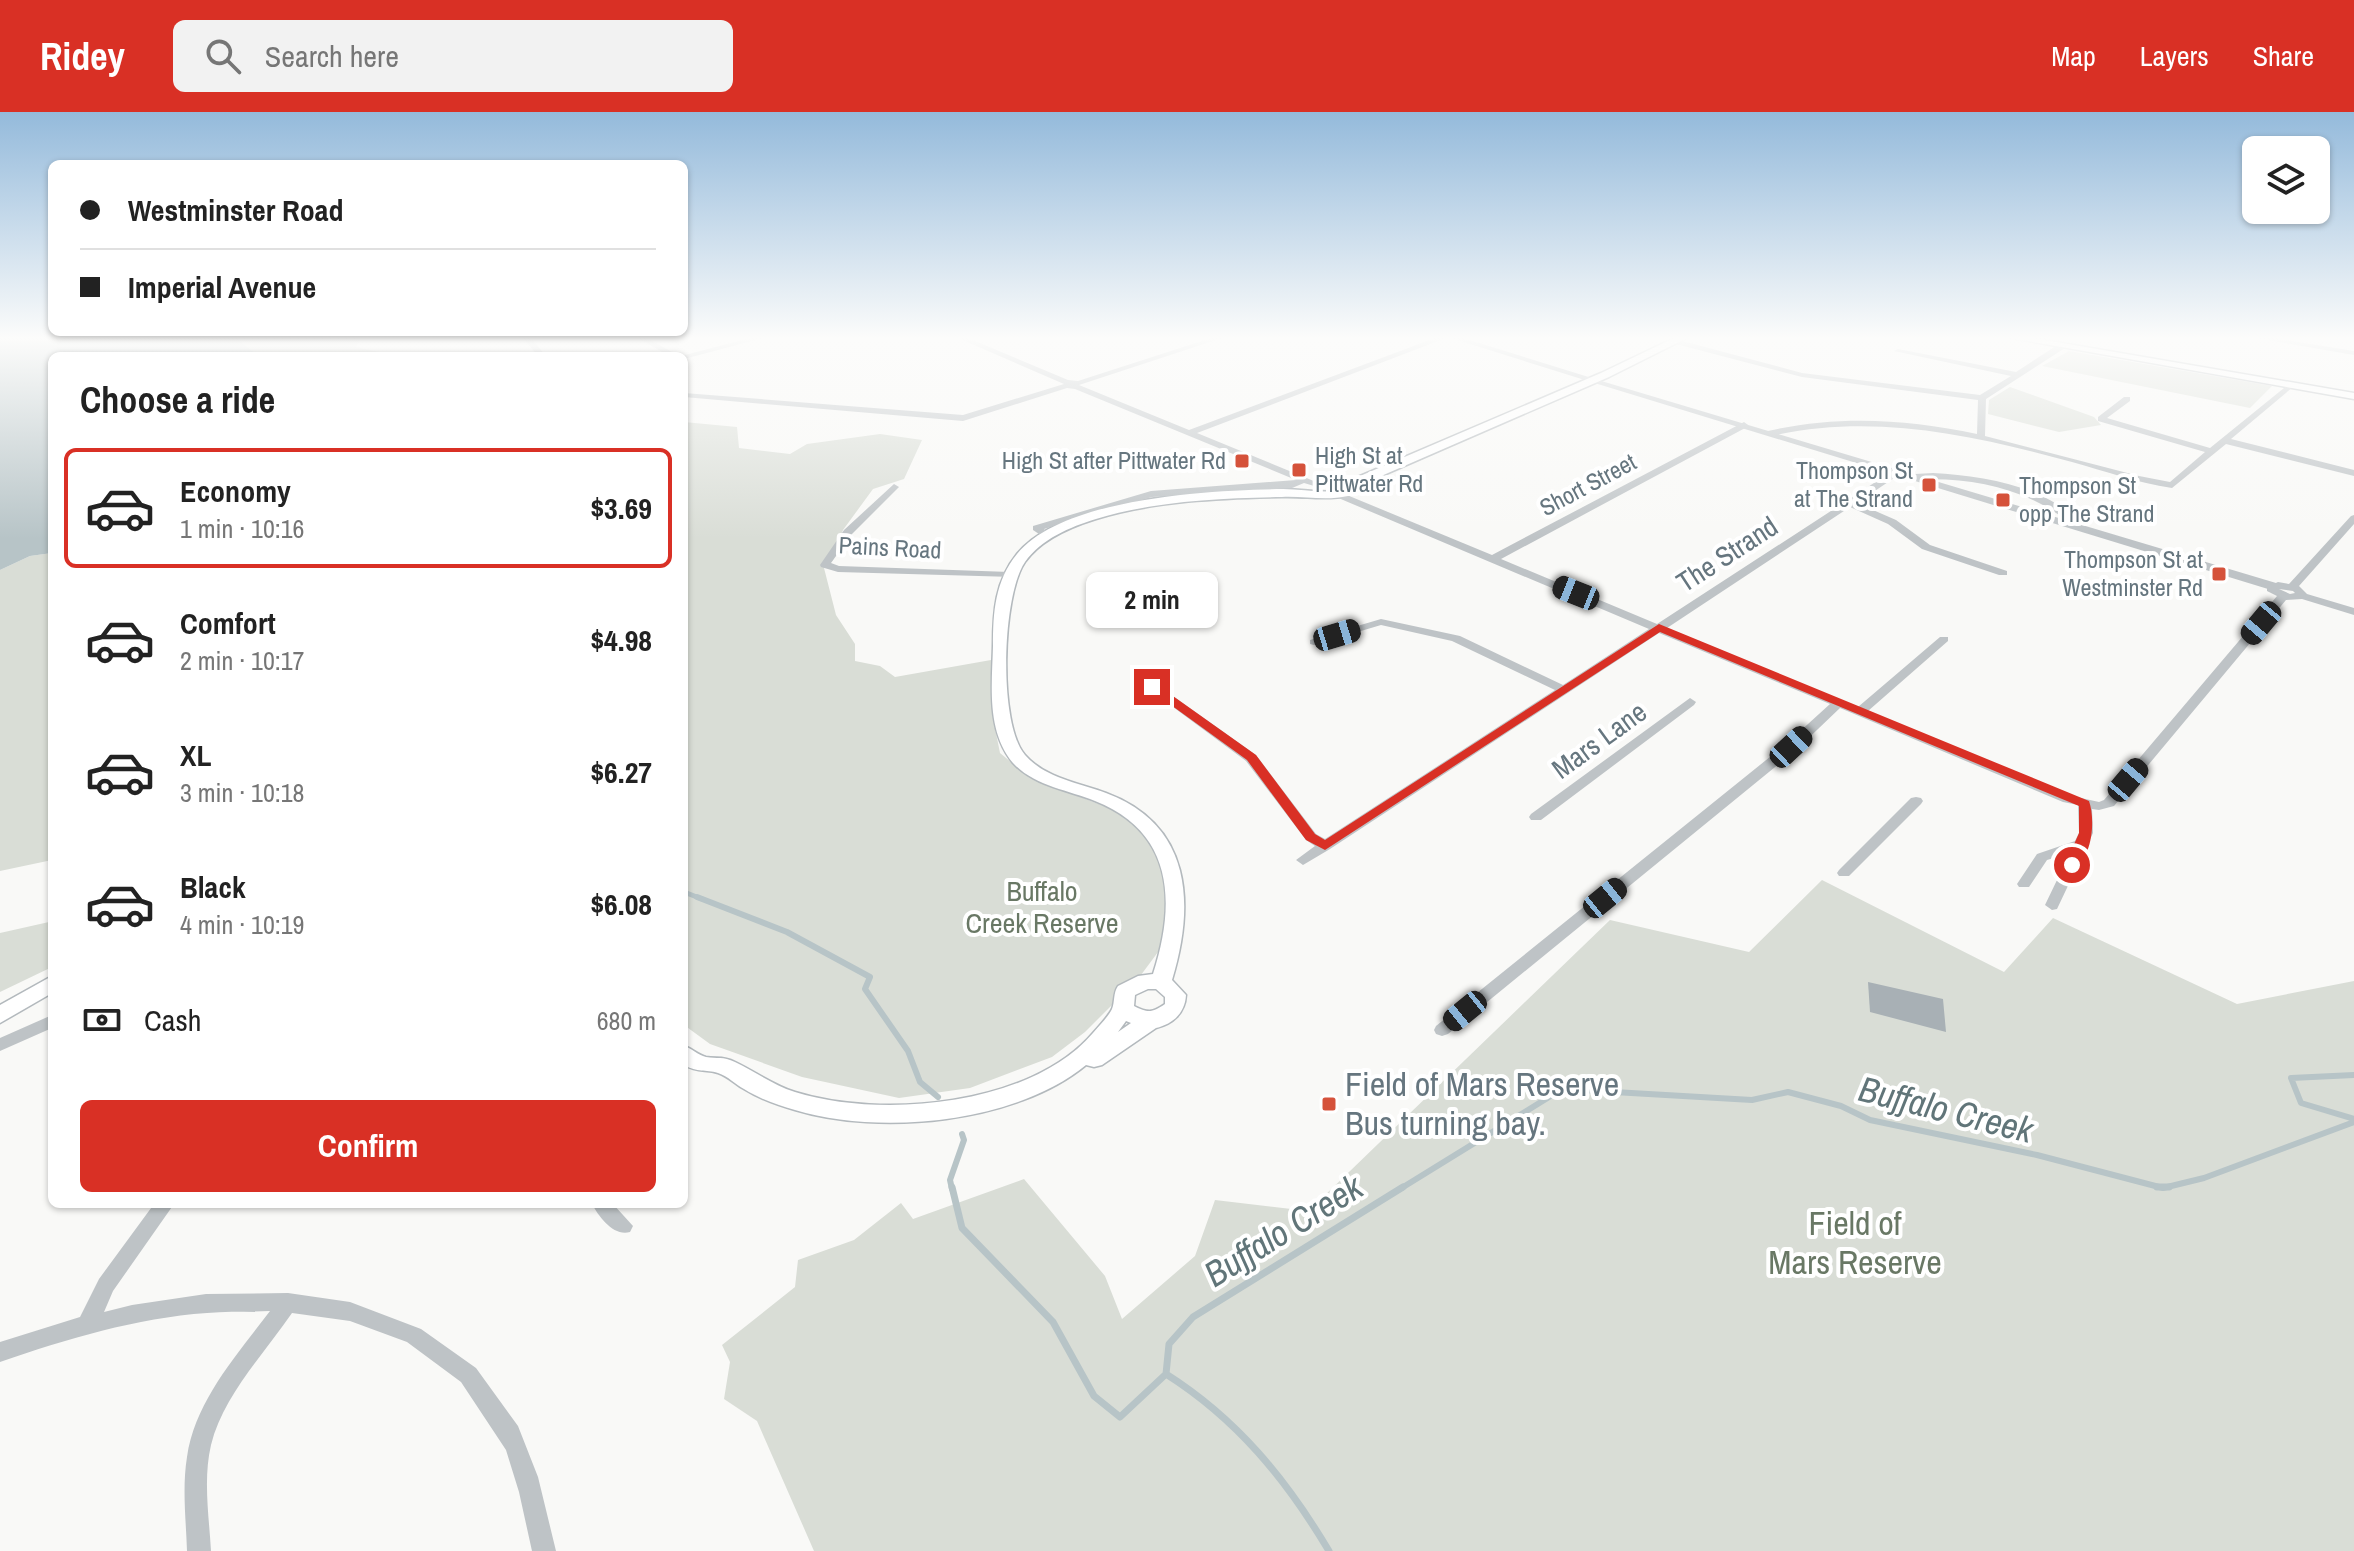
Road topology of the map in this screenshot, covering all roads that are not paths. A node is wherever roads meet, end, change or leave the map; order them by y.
1 (807, 405) edge
2 (1006, 405) edge
3 (1122, 405) edge
4 (1264, 405) edge
5 (1531, 405) edge
6 (1684, 405) edge
7 (1982, 405) edge
8 (2119, 405) edge
9 (2267, 405) edge
10 (1744, 425) junction
11 (1189, 433) junction
12 (1771, 433) junction
13 (1981, 436) junction
14 (2227, 441) junction
15 (2213, 452) junction
16 (1897, 472) junction
17 (2354, 473) edge
18 (1311, 486) junction
19 (894, 487) dead end
20 (1341, 491) junction
21 (1849, 503) junction
22 (2354, 518) edge
23 (2338, 537) junction
24 (2354, 542) edge
25 (1493, 559) junction
26 (2003, 573) dead end
27 (1010, 575) junction
28 (2272, 586) joint
29 (2288, 592) junction
30 (2354, 612) edge
31 (1659, 628) junction
32 (1944, 639) dead end
33 (1314, 642) dead end
34 (1152, 687) dead end
35 (1564, 690) junction
36 (1690, 702) dead end
37 (1838, 703) junction
38 (1860, 712) junction
39 (1916, 801) dead end
40 (2085, 804) junction
41 (1536, 817) dead end
42 (2081, 844) junction
43 (1325, 846) junction
44 (1303, 860) dead end
45 (1844, 873) dead end
46 (2024, 884) dead end
47 (2052, 905) dead end
48 (48, 977) edge
49 (1161, 982) junction
50 (48, 985) edge
51 (0, 1004) edge
52 (1123, 1009) junction
53 (0, 1015) edge
54 (1150, 1021) junction
55 (48, 1023) edge
56 (1442, 1030) dead end
57 (0, 1045) edge
58 (688, 1056) edge
59 (705, 1065) junction
60 (162, 1208) edge
61 (605, 1208) edge
62 (623, 1226) dead end
63 (288, 1302) junction
64 (88, 1323) junction
65 (0, 1352) edge
66 (199, 1551) edge
67 (544, 1551) edge

1 - 2 street
3 - 11 street
4 - 11 street
5 - 20 main road
6 - 10 street
7 - 13 street
8 - 15 street
9 - 14 street
10 - 12 street
10 - 25 street, Short Street
11 - 18 street
12 - 13 street
12 - 16 street
13 - 15 street
14 - 15 street
14 - 17 street
16 - 21 street, The Strand
16 - 28 street
18 - 20 main road
18 - 27 main road
19 - 27 street, Pains Road
20 - 25 street
21 - 26 street
21 - 31 street, The Strand
22 - 23 street
23 - 24 street
23 - 29 street
25 - 31 street
27 - 49 main road
28 - 29 street
29 - 30 street
29 - 40 street
31 - 35 street, The Strand
31 - 37 street
32 - 38 street
33 - 35 street
34 - 43 street
35 - 43 street, The Strand
36 - 41 street, Mars Lane
37 - 38 street
37 - 56 street
38 - 40 street
39 - 45 street
40 - 42 street
42 - 46 street
42 - 47 street
43 - 44 street, The Strand
48 - 51 main road
49 - 52 main road
49 - 54 main road
50 - 53 main road
52 - 54 main road
52 - 59 main road
54 - 59 main road
55 - 57 street
58 - 59 main road
60 - 64 street
61 - 62 street
63 - 64 street
63 - 66 street
63 - 67 street
64 - 65 street

